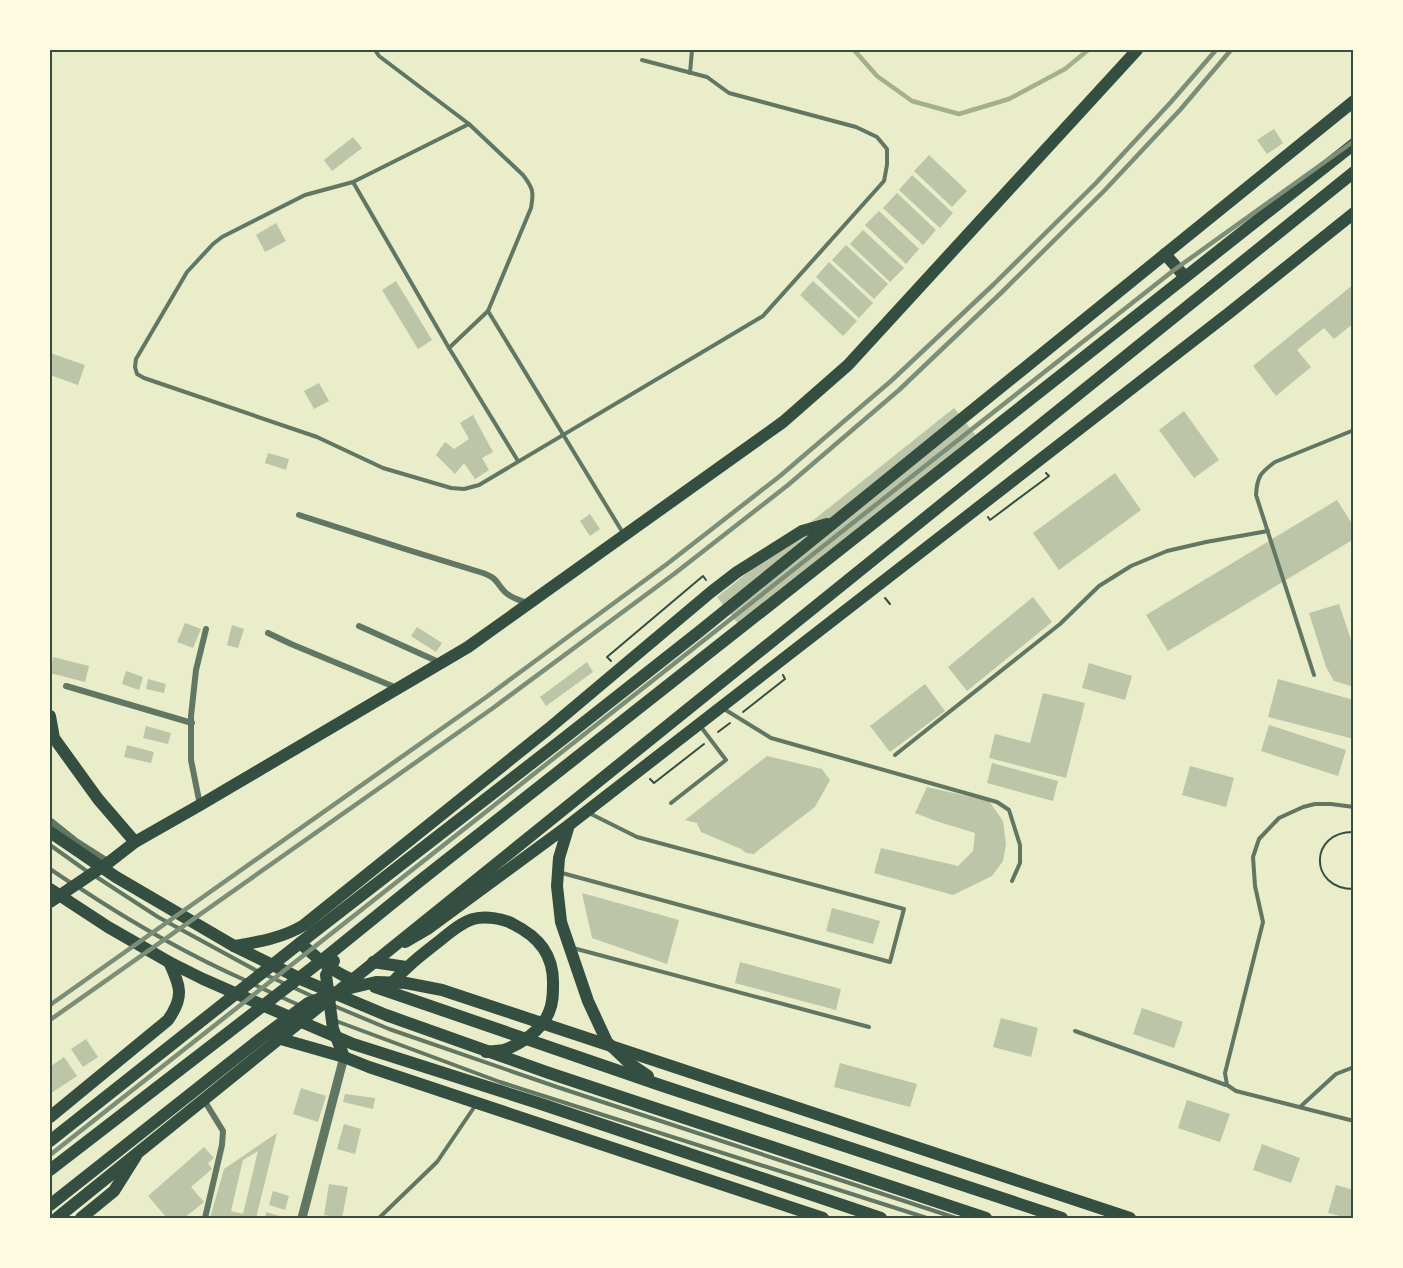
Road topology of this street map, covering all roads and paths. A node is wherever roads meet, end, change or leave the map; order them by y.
1 (375, 50) edge
2 (692, 50) edge
3 (1137, 50) edge
4 (642, 60) dead end
5 (690, 73) junction
6 (1353, 101) edge
7 (469, 124) junction
8 (1353, 144) edge
9 (1353, 172) edge
10 (353, 182) junction
11 (1353, 213) edge
12 (1166, 254) junction
13 (1185, 277) junction
14 (488, 311) junction
15 (448, 348) junction
16 (1353, 430) edge
17 (563, 435) junction
18 (518, 461) junction
19 (299, 515) dead end
20 (834, 522) junction
21 (1268, 531) junction
22 (625, 535) junction
23 (703, 576) dead end
24 (529, 604) junction
25 (358, 626) dead end
26 (206, 629) dead end
27 (268, 633) dead end
28 (607, 657) dead end
29 (441, 663) junction
30 (1314, 675) dead end
31 (785, 679) dead end
32 (66, 686) dead end
33 (399, 689) junction
34 (721, 707) junction
35 (50, 716) edge
36 (738, 716) dead end
37 (192, 723) junction
38 (729, 723) dead end
39 (698, 724) junction
40 (52, 736) edge
41 (895, 755) dead end
42 (654, 783) dead end
43 (671, 803) dead end
44 (200, 806) junction
45 (1353, 807) edge
46 (585, 812) junction
47 (50, 822) edge
48 (569, 825) junction
49 (50, 832) edge
50 (1353, 832) edge
51 (135, 842) junction
52 (50, 845) edge
53 (108, 863) junction
54 (50, 869) edge
55 (558, 872) junction
56 (1012, 881) dead end
57 (1353, 889) edge
58 (53, 896) edge
59 (300, 943) junction
60 (234, 946) junction
61 (569, 947) junction
62 (377, 959) junction
63 (169, 962) junction
64 (326, 964) junction
65 (406, 967) junction
66 (352, 980) junction
67 (386, 990) junction
68 (329, 999) junction
69 (316, 1012) dead end
70 (324, 1016) dead end
71 (869, 1027) dead end
72 (1075, 1031) dead end
73 (281, 1039) junction
74 (486, 1052) junction
75 (344, 1057) junction
76 (1353, 1067) edge
77 (660, 1085) junction
78 (1227, 1085) junction
79 (204, 1100) junction
80 (477, 1103) junction
81 (1300, 1107) junction
82 (50, 1117) edge
83 (1353, 1121) edge
84 (50, 1141) edge
85 (136, 1155) junction
86 (50, 1170) edge
87 (50, 1205) edge
88 (57, 1218) edge
89 (81, 1218) edge
90 (205, 1218) edge
91 (302, 1218) edge
92 (379, 1218) edge
93 (823, 1218) edge
94 (881, 1218) edge
95 (927, 1218) edge
96 (956, 1218) edge
97 (987, 1218) edge
98 (1062, 1218) edge
99 (1130, 1218) edge

1 - 7 lane
2 - 5 lane
3 - 22 main road
4 - 5 lane
5 - 17 lane
6 - 12 main road
7 - 10 lane
7 - 14 lane
8 - 13 main road
9 - 62 main road
10 - 15 lane
10 - 18 lane
11 - 34 main road
12 - 13 main road
12 - 20 main road
13 - 64 main road
14 - 15 lane
14 - 17 lane
15 - 18 lane
16 - 21 lane
17 - 18 lane
17 - 22 lane
19 - 24 street
20 - 59 main road
20 - 60 main road
21 - 30 lane
21 - 41 lane
22 - 24 main road
23 - 28 path
24 - 29 main road
25 - 29 street
26 - 37 street
27 - 33 street
29 - 33 main road
31 - 36 path
32 - 37 street
33 - 44 main road
34 - 39 main road
34 - 56 lane
35 - 40 main road
37 - 44 street
38 - 42 path
39 - 43 lane
39 - 46 main road
40 - 51 main road
44 - 51 main road
45 - 78 lane
46 - 48 main road
46 - 55 lane
47 - 53 street
48 - 55 main road
48 - 62 main road
49 - 60 main road
50 - 57 path
51 - 53 main road
52 - 96 lane
53 - 58 main road
54 - 69 lane
55 - 61 main road
58 - 63 main road
59 - 64 main road
59 - 84 main road
60 - 74 main road
61 - 71 lane
61 - 77 main road
62 - 65 main road
62 - 66 main road
63 - 82 main road
63 - 94 main road
64 - 66 main road
64 - 68 main road
64 - 86 main road
65 - 67 main road
65 - 74 main road
66 - 67 main road
66 - 68 main road
67 - 77 main road
68 - 73 main road
68 - 75 main road
70 - 95 lane
72 - 78 lane
73 - 75 main road
73 - 79 main road
74 - 97 main road
75 - 80 main road
75 - 91 street
76 - 81 lane
77 - 98 main road
78 - 81 lane
79 - 85 main road
79 - 90 street
80 - 92 lane
80 - 93 main road
81 - 83 lane
85 - 88 main road
85 - 89 main road
87 - 99 main road

